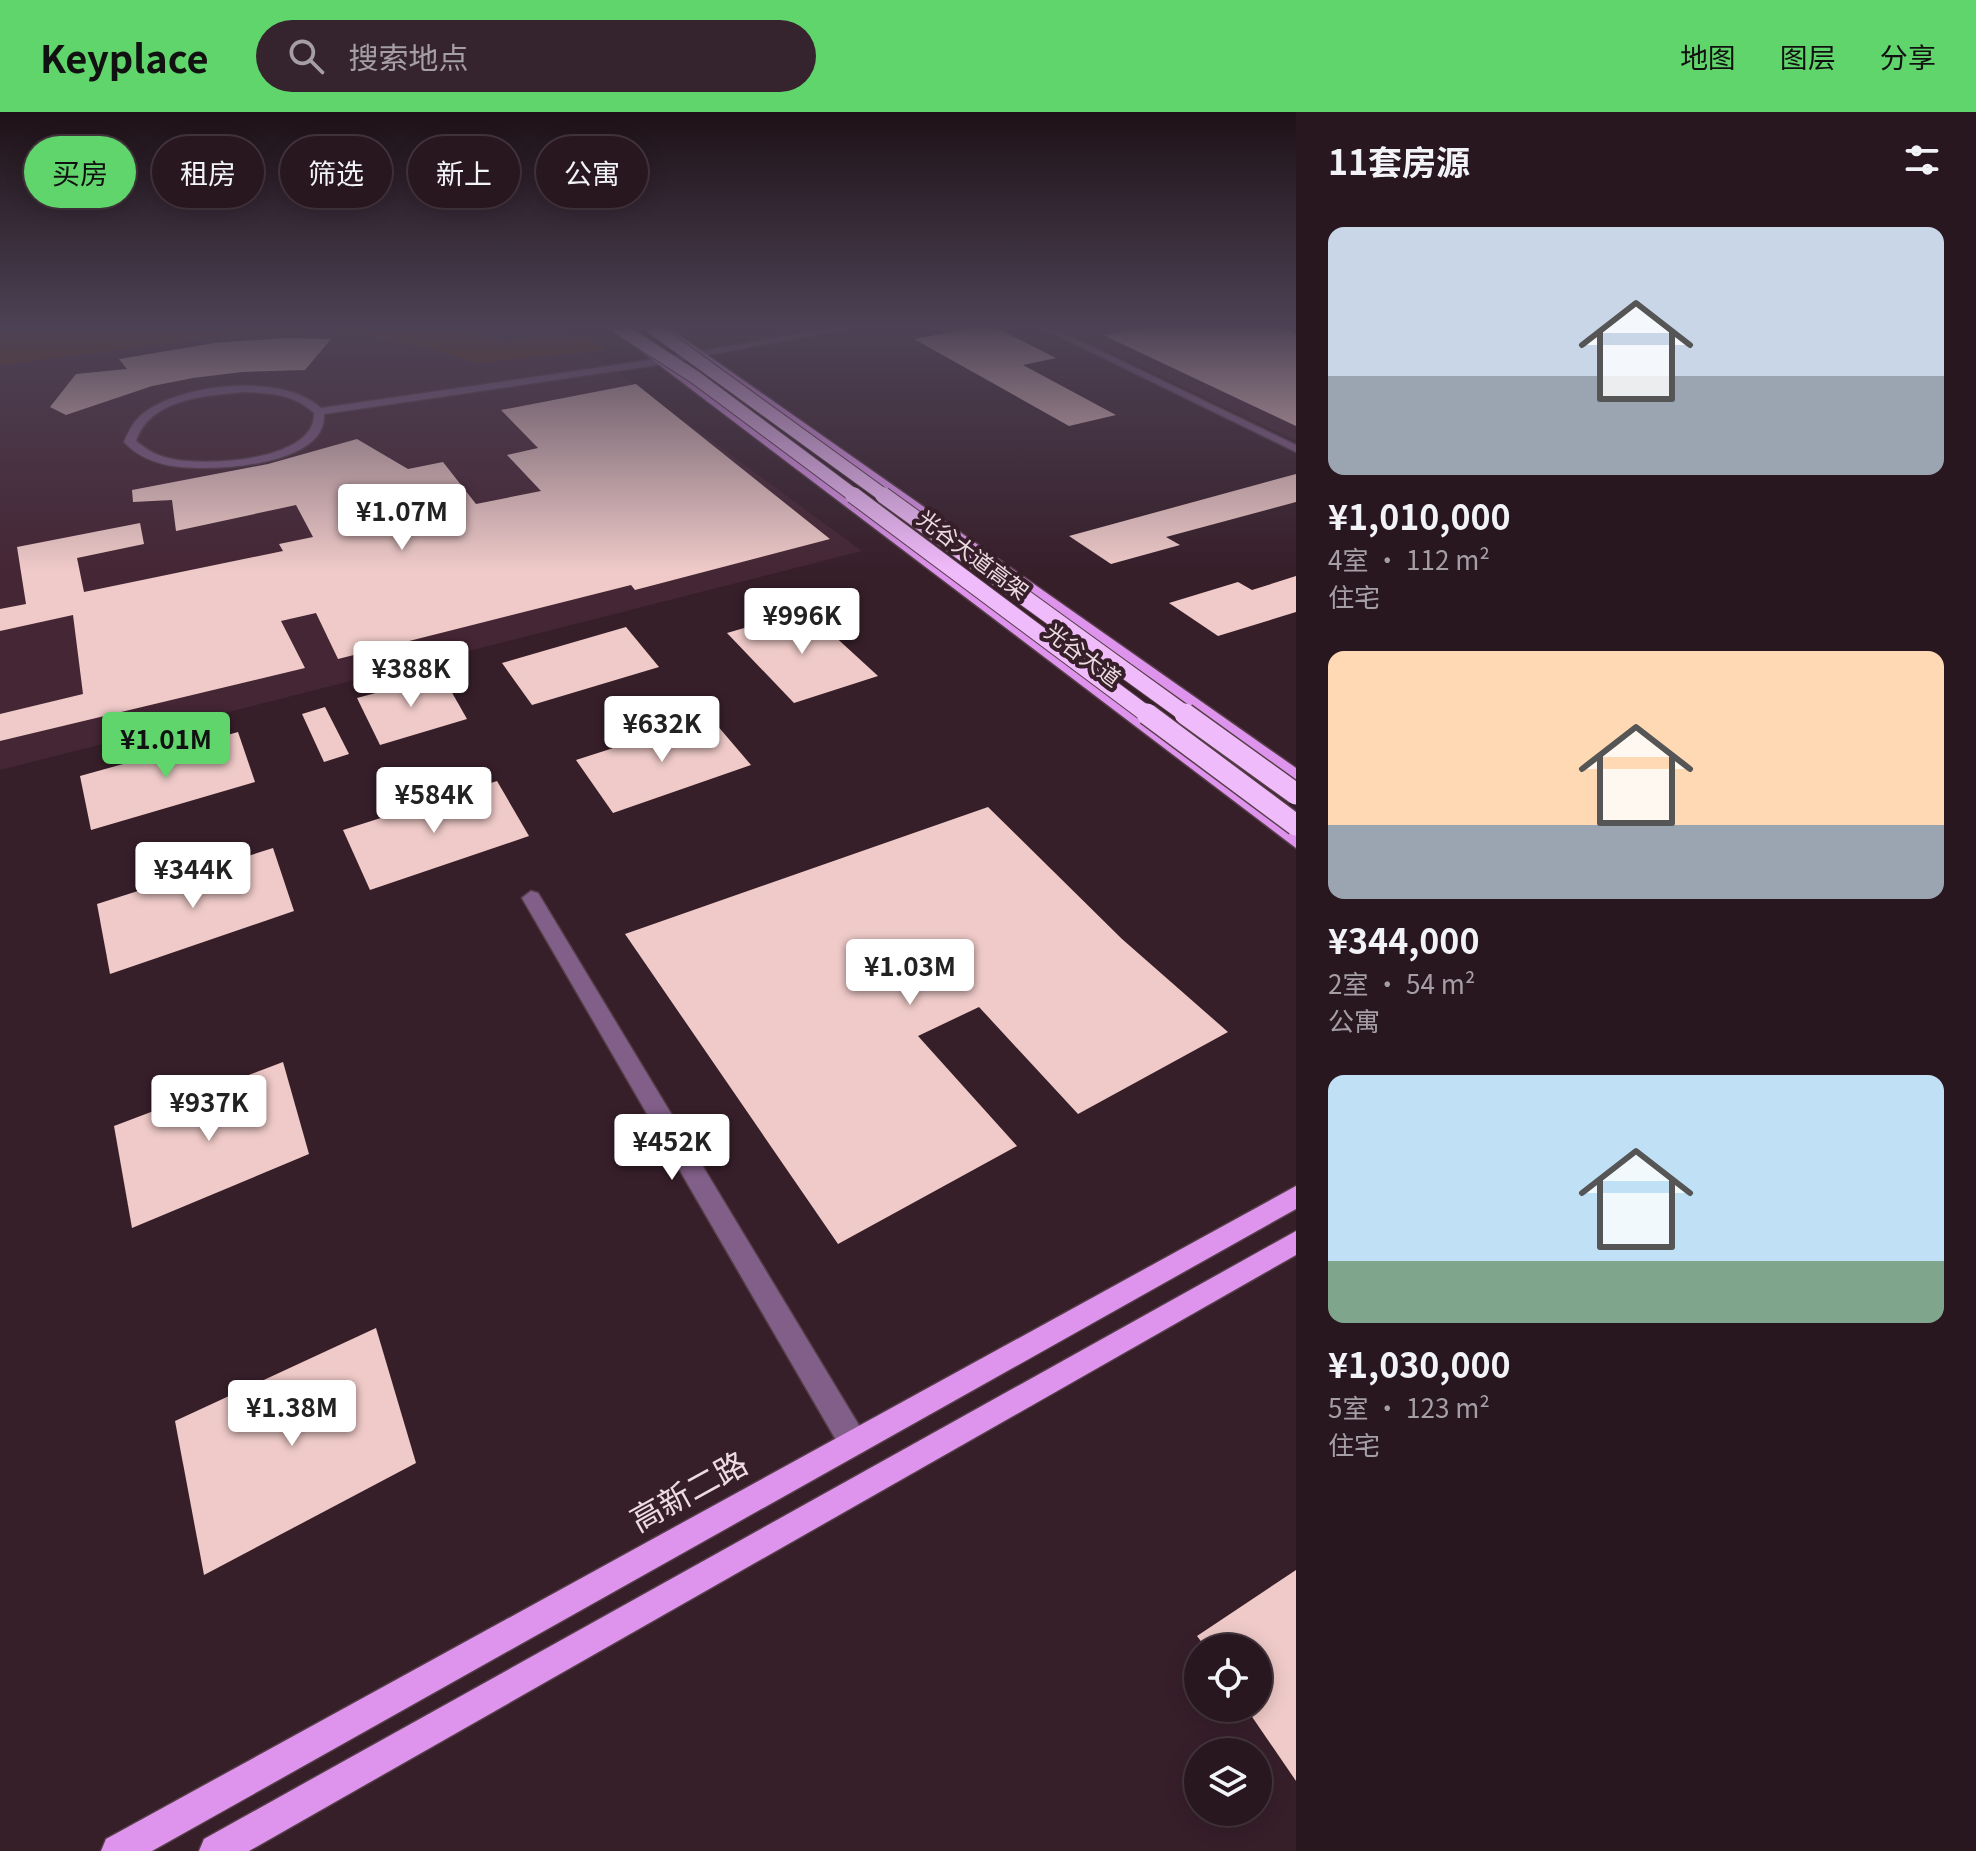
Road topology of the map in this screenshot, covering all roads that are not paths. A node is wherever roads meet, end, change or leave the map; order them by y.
1 (159, 409) edge
2 (316, 409) edge
3 (338, 409) edge
4 (720, 409) edge
5 (739, 409) edge
6 (765, 409) edge
7 (780, 409) edge
8 (1214, 409) edge
9 (319, 412) junction
10 (1296, 449) edge
11 (1296, 776) edge
12 (1296, 794) edge
13 (1296, 825) edge
14 (1296, 842) edge
15 (531, 898) dead end
16 (1296, 1197) edge
17 (1296, 1242) edge
18 (853, 1442) junction
19 (118, 1851) edge
20 (216, 1851) edge

1 - 9 street
2 - 9 street
3 - 9 street
4 - 14 main road, 光谷大道
5 - 13 highway, 光谷大道高架, bridge
6 - 12 highway, 光谷大道高架, bridge
7 - 11 main road, 光谷大道
8 - 10 street
15 - 18 street
16 - 18 main road, 高新二路
17 - 20 main road
18 - 19 main road, 高新二路

